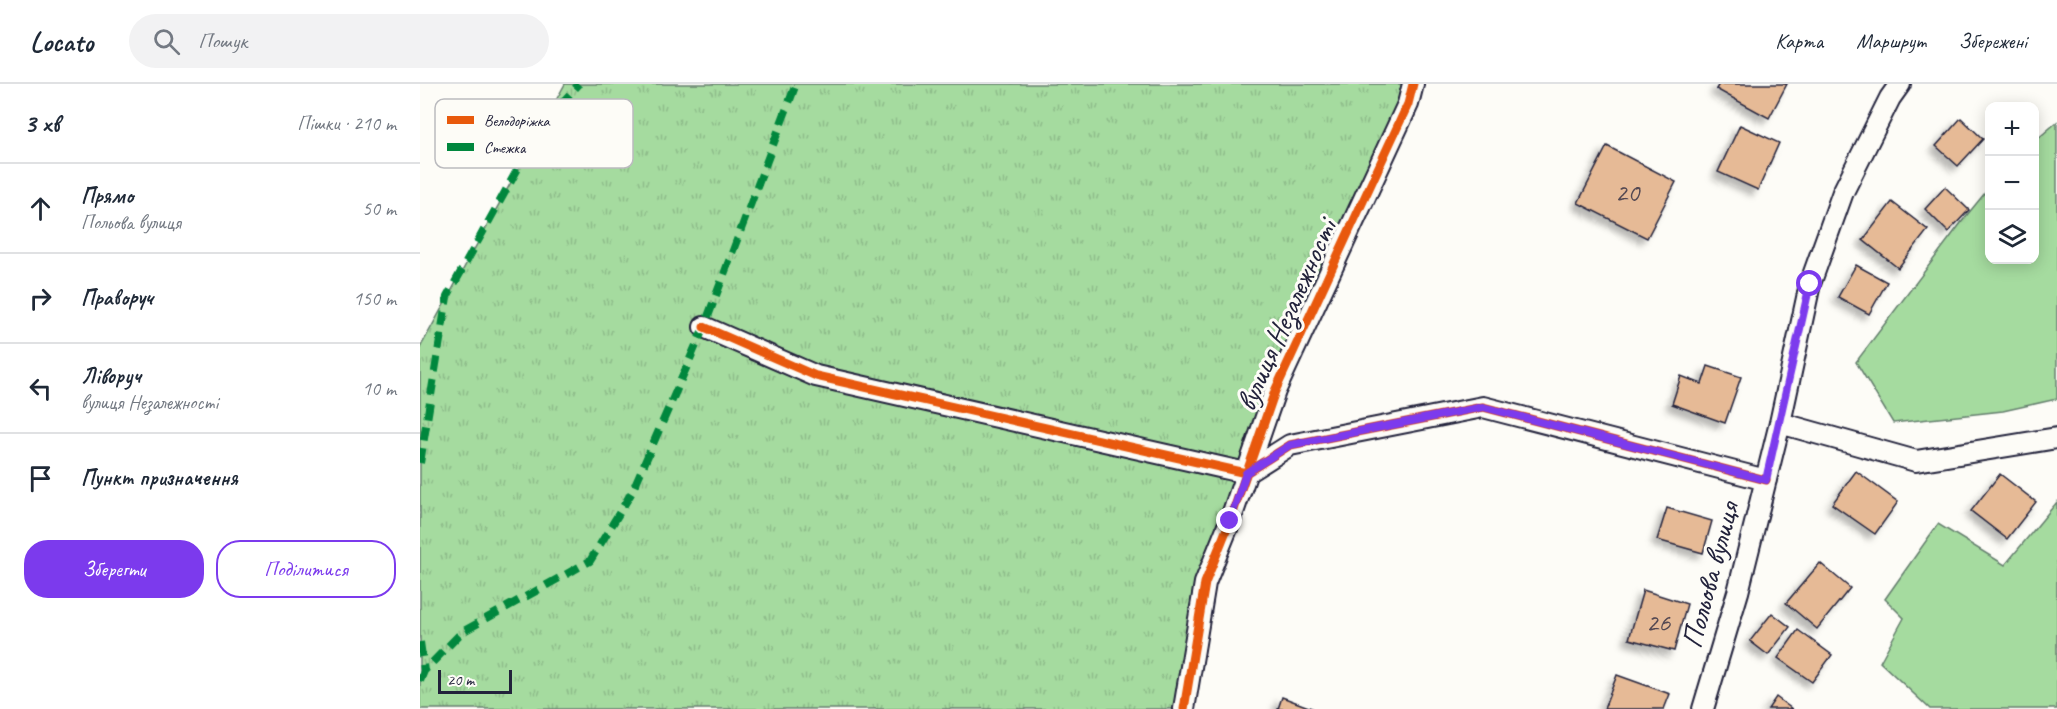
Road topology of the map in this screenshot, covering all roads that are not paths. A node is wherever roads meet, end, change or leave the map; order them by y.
1 (1413, 84) edge
2 (1900, 84) edge
3 (704, 327) dead end
4 (1780, 423) junction
5 (2057, 438) edge
6 (1246, 473) junction
7 (1766, 480) junction
8 (1184, 709) edge
9 (1703, 709) edge

1 - 6 street, вулиця Незалежності
2 - 4 street, Польова вулиця
3 - 6 street
4 - 5 street
4 - 7 street, Польова вулиця
6 - 7 street
6 - 8 street, вулиця Незалежності
7 - 9 street, Польова вулиця

